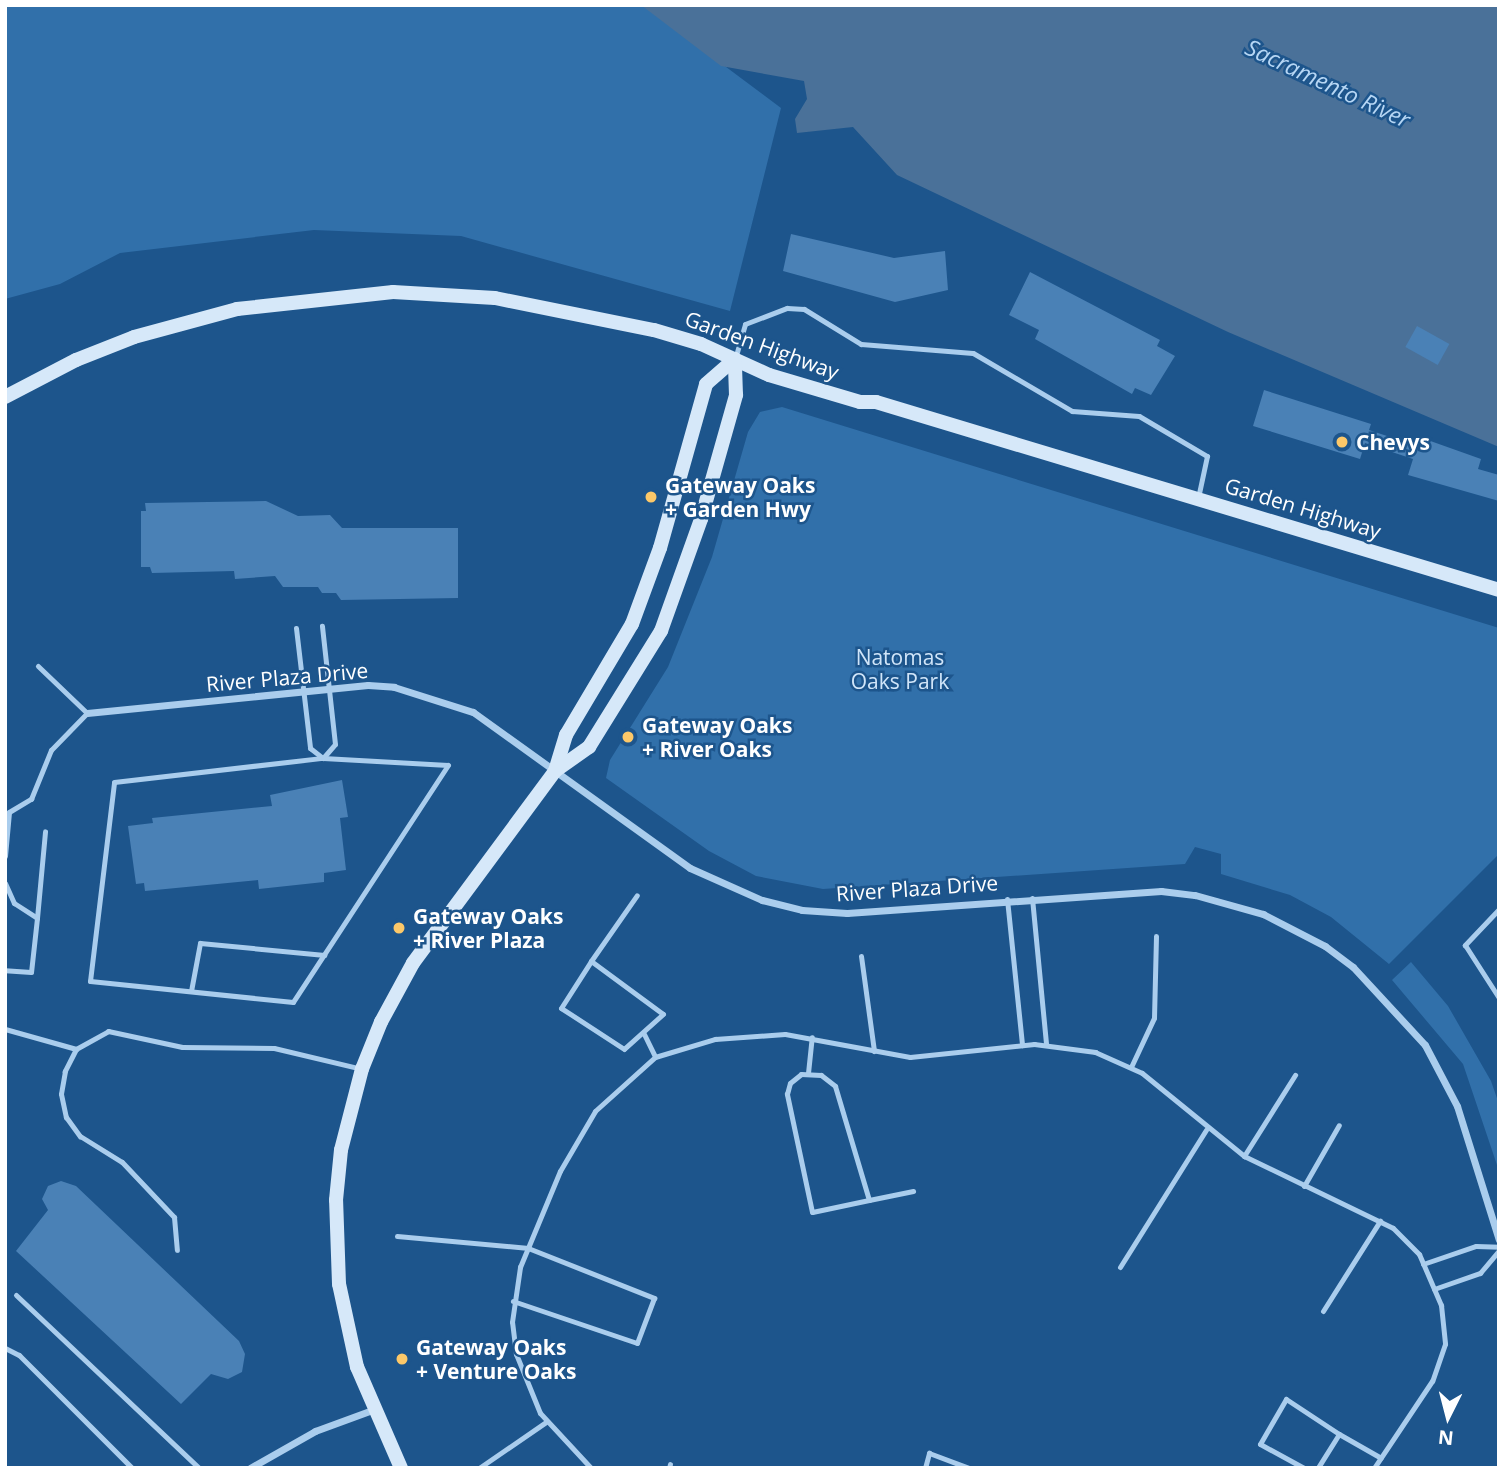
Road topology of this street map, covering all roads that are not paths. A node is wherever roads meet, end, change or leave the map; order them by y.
1 (735, 359) junction
2 (5, 397) edge
3 (1198, 498) junction
4 (1499, 590) edge
5 (322, 626) dead end
6 (296, 628) dead end
7 (38, 666) dead end
8 (329, 689) junction
9 (303, 692) junction
10 (87, 713) junction
11 (323, 758) junction
12 (555, 771) junction
13 (45, 831) dead end
14 (5, 856) edge
15 (5, 883) edge
16 (636, 895) dead end
17 (1032, 897) junction
18 (1007, 899) junction
19 (1499, 909) edge
20 (37, 918) junction
21 (1156, 936) dead end
22 (324, 955) junction
23 (861, 956) dead end
24 (591, 961) junction
25 (5, 970) edge
26 (191, 991) junction
27 (1499, 998) edge
28 (5, 1029) edge
29 (644, 1034) junction
30 (812, 1037) junction
31 (1046, 1044) junction
32 (1022, 1045) junction
33 (76, 1049) junction
34 (874, 1051) junction
35 (655, 1057) junction
36 (1131, 1067) junction
37 (362, 1069) junction
38 (808, 1073) junction
39 (1295, 1075) dead end
40 (1339, 1125) dead end
41 (1206, 1130) junction
42 (1244, 1156) junction
43 (1304, 1186) junction
44 (913, 1191) dead end
45 (869, 1200) junction
46 (1380, 1221) junction
47 (397, 1236) dead end
48 (1499, 1240) edge
49 (528, 1248) junction
50 (1499, 1248) edge
51 (177, 1250) dead end
52 (1423, 1264) junction
53 (1120, 1267) dead end
54 (1434, 1289) junction
55 (16, 1295) dead end
56 (513, 1301) junction
57 (1324, 1311) dead end
58 (5, 1348) edge
59 (372, 1410) junction
60 (546, 1422) junction
61 (1339, 1434) junction
62 (1381, 1458) junction
63 (132, 1468) edge
64 (200, 1468) edge
65 (250, 1468) edge
66 (401, 1468) edge
67 (479, 1468) edge
68 (591, 1468) edge
69 (925, 1468) edge
70 (969, 1468) edge
71 (1304, 1468) edge
72 (1318, 1468) edge
73 (1374, 1468) edge

1 - 2 street, Garden Highway
1 - 3 street, Garden Highway
1 - 3 lane
1 - 12 street
1 - 12 street
3 - 4 street, Garden Highway
5 - 8 lane
6 - 9 lane
7 - 10 lane
8 - 9 street, River Plaza Drive
8 - 11 lane
8 - 12 street, River Plaza Drive
9 - 10 street, River Plaza Drive
9 - 11 lane
10 - 14 lane
11 - 22 lane
11 - 26 lane
12 - 18 street, River Plaza Drive
12 - 37 street
13 - 20 lane
15 - 20 lane
16 - 24 lane
17 - 18 street, River Plaza Drive
17 - 31 lane
17 - 48 street, River Plaza Drive
18 - 32 lane
19 - 27 lane
20 - 25 lane
21 - 36 lane
22 - 26 lane
22 - 26 lane
23 - 34 lane
24 - 29 lane
24 - 29 lane
28 - 33 lane
29 - 35 lane
30 - 34 lane
30 - 35 lane
30 - 38 lane
31 - 32 lane
31 - 36 lane
32 - 34 lane
33 - 37 lane
33 - 51 lane
35 - 49 lane
36 - 41 lane
37 - 59 street
38 - 45 lane
38 - 45 lane
39 - 42 lane
40 - 43 lane
41 - 42 lane
41 - 53 lane
42 - 43 lane
43 - 46 lane
44 - 45 lane
46 - 52 lane
46 - 57 lane
47 - 49 lane
49 - 56 lane
49 - 56 lane
50 - 52 lane
50 - 54 lane
52 - 54 lane
54 - 62 lane
55 - 64 lane
56 - 60 lane
58 - 63 lane
59 - 65 street
59 - 66 street
60 - 67 lane
60 - 68 lane
61 - 62 lane
61 - 71 lane
61 - 72 lane
62 - 73 lane
69 - 70 lane

